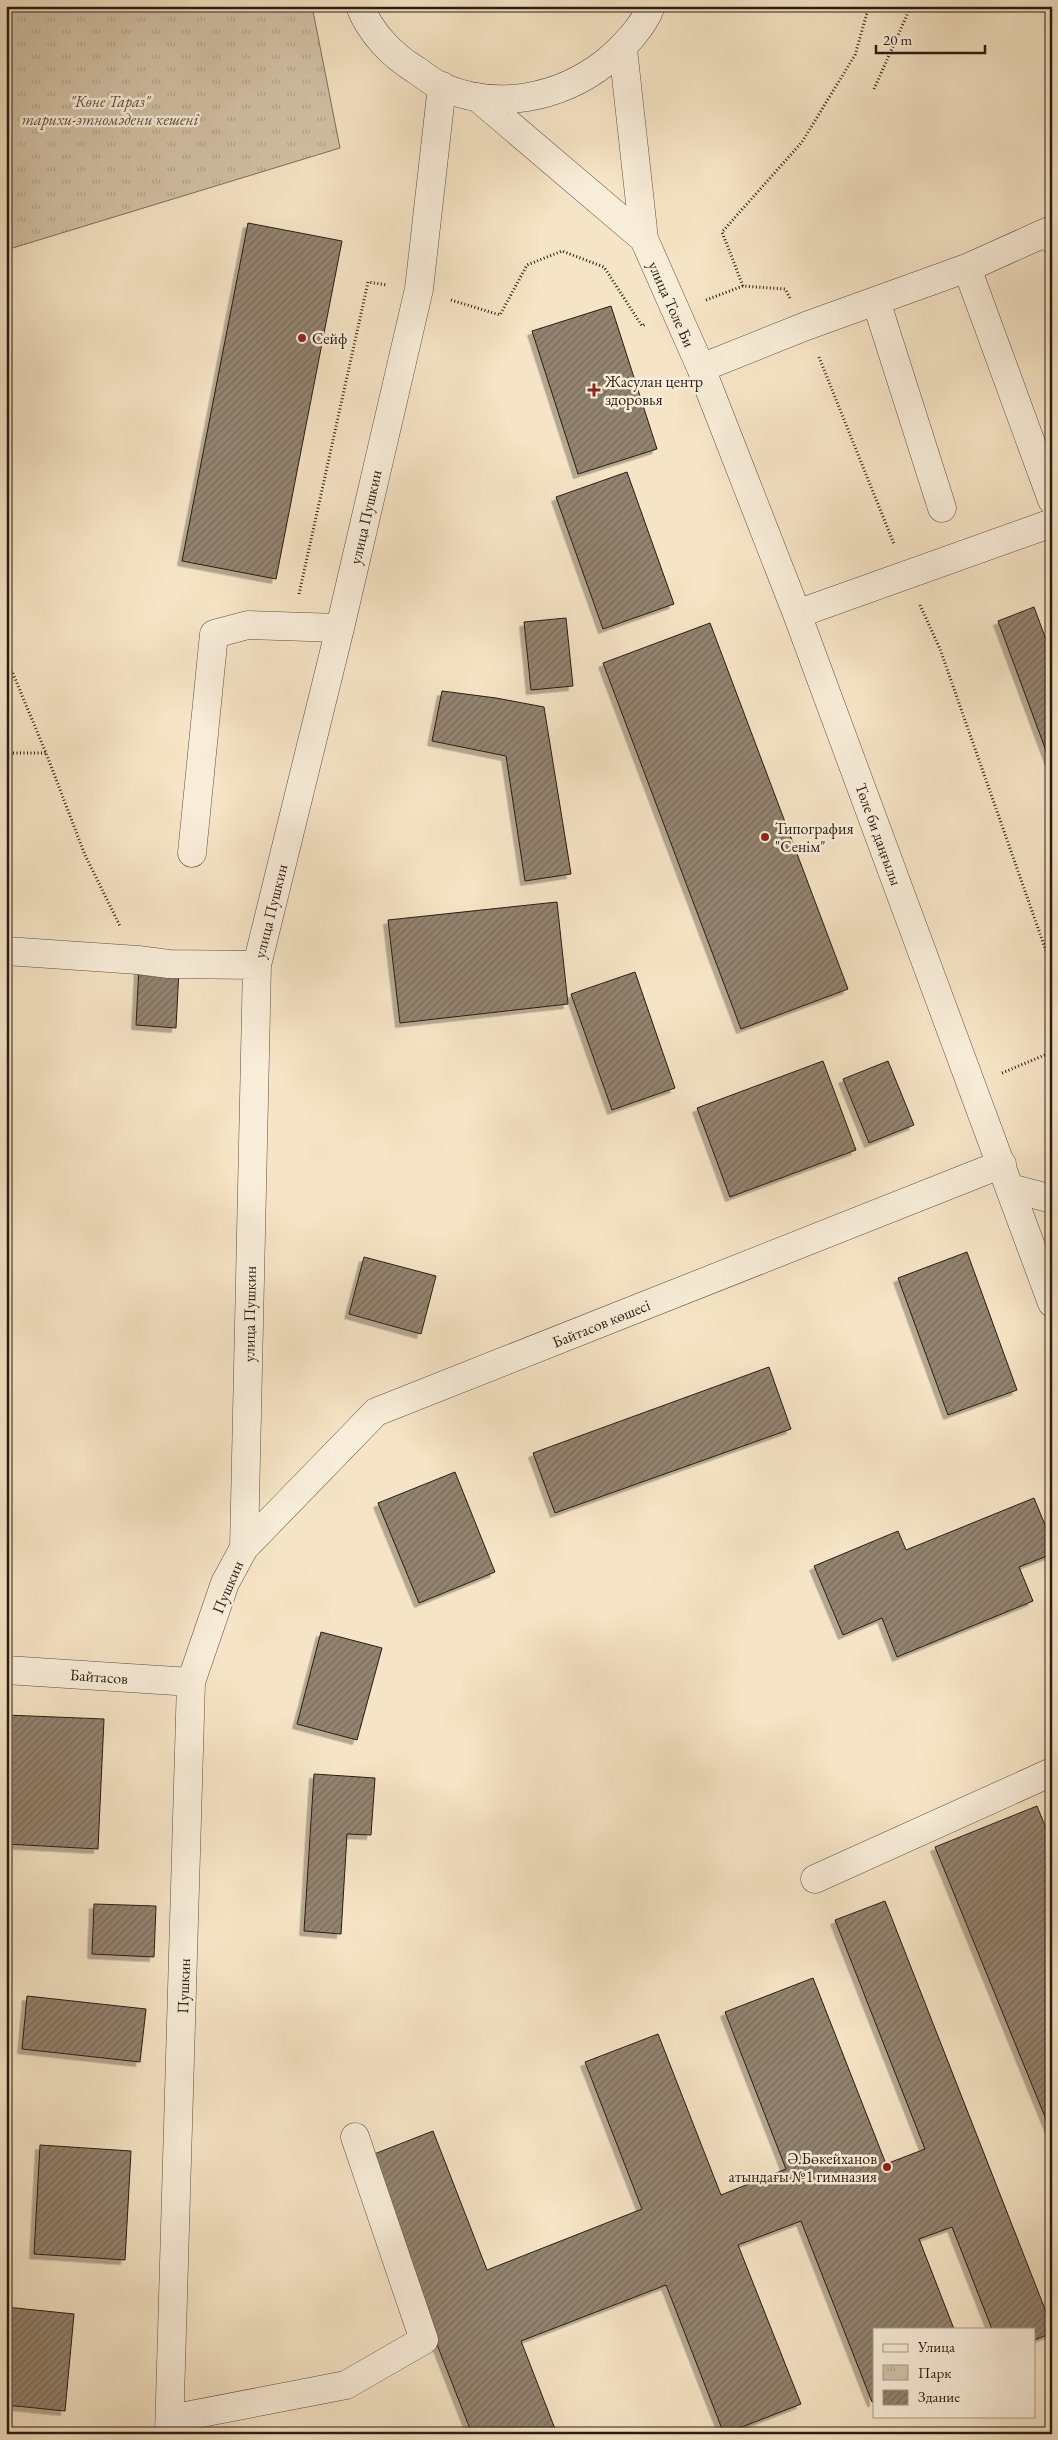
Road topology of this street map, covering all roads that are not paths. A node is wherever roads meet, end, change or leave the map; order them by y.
1 (360, 6) edge
2 (651, 6) edge
3 (622, 49) junction
4 (442, 86) junction
5 (477, 97) junction
6 (1052, 239) edge
7 (644, 240) junction
8 (967, 268) junction
9 (876, 301) junction
10 (700, 368) junction
11 (1052, 500) edge
12 (942, 508) dead end
13 (1052, 523) edge
14 (798, 614) junction
15 (340, 628) junction
16 (192, 853) dead end
17 (6, 952) edge
18 (256, 965) junction
19 (1006, 1176) junction
20 (1052, 1199) edge
21 (1052, 1303) edge
22 (244, 1548) junction
23 (6, 1670) edge
24 (192, 1682) junction
25 (1052, 1772) edge
26 (816, 1879) dead end
27 (355, 2137) dead end
28 (170, 2426) edge

1 - 4 street
2 - 3 street
3 - 5 street
3 - 7 street
4 - 5 street
4 - 15 street, улица Пушкин
5 - 7 street
6 - 8 street
7 - 10 street, улица Толе Би
8 - 9 street
8 - 11 street
9 - 10 street
9 - 12 street
10 - 14 street, Төле би даңғылы
13 - 14 street
14 - 19 street, Төле би даңғылы
15 - 16 street
15 - 18 street, улица Пушкин
17 - 18 street
18 - 22 street, улица Пушкин
19 - 20 street
19 - 21 street, Төле би даңғылы
19 - 22 street, Байтасов көшесі
22 - 24 street, Пушкин
23 - 24 street, Байтасов
24 - 28 street, Пушкин
25 - 26 street
27 - 28 street

